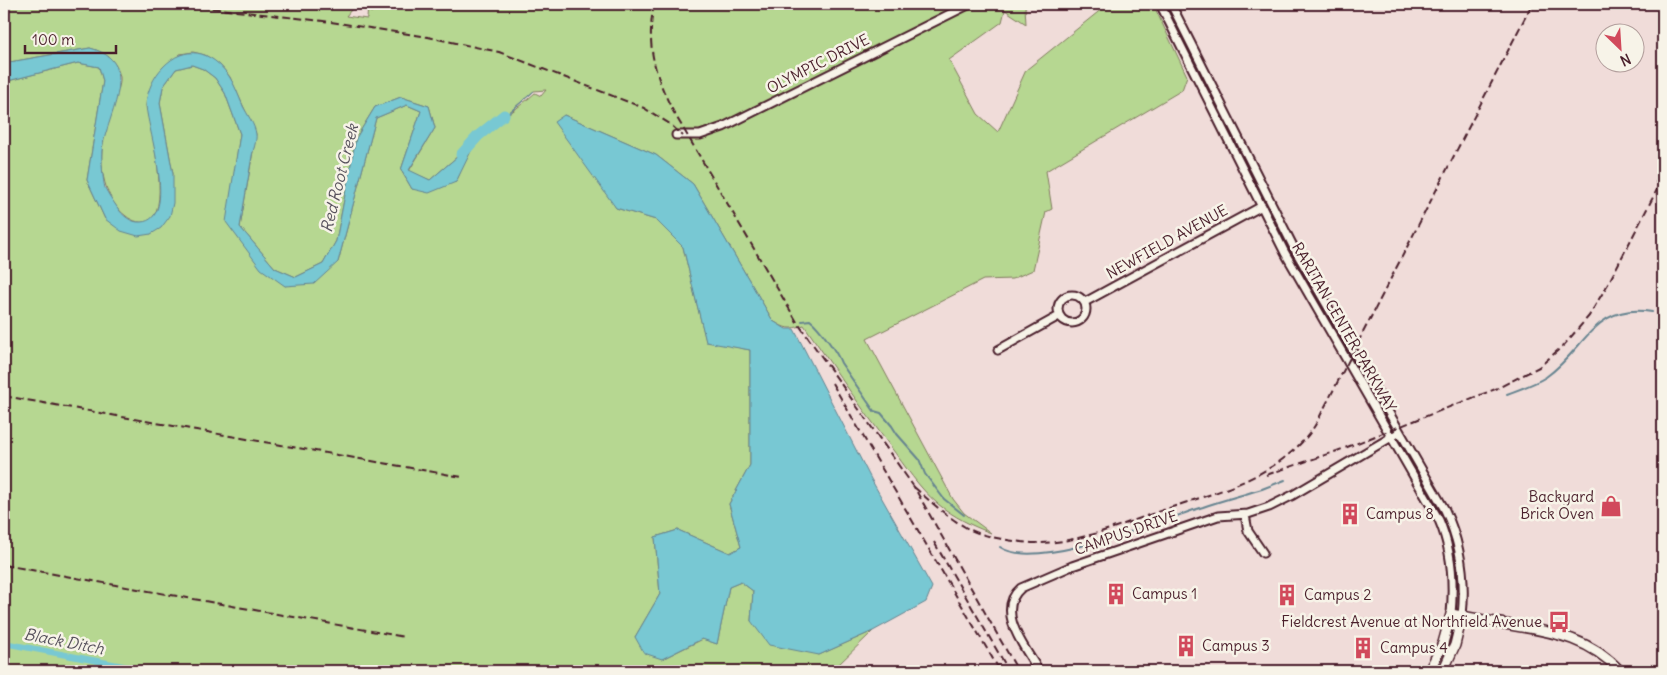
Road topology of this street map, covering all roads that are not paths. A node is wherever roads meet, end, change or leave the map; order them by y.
1 (970, 4) edge
2 (1160, 4) edge
3 (1171, 4) edge
4 (676, 135) dead end
5 (1262, 206) junction
6 (1085, 302) junction
7 (1060, 316) junction
8 (998, 350) dead end
9 (1400, 432) junction
10 (1392, 437) junction
11 (1245, 515) junction
12 (1263, 554) dead end
13 (1451, 614) junction
14 (1462, 616) junction
15 (1039, 671) edge
16 (1429, 671) edge
17 (1443, 671) edge
18 (1620, 671) edge

1 - 4 street, OLYMPIC DRIVE
2 - 5 street, RARITAN CENTER PARKWAY
3 - 9 street, RARITAN CENTER PARKWAY
5 - 6 street, NEWFIELD AVENUE
5 - 10 street, RARITAN CENTER PARKWAY
6 - 7 street
6 - 7 street
7 - 8 street
9 - 10 street, CAMPUS DRIVE
9 - 14 street, RARITAN CENTER PARKWAY
10 - 11 street, CAMPUS DRIVE
10 - 13 street, RARITAN CENTER PARKWAY
11 - 12 street
11 - 15 street, CAMPUS DRIVE
13 - 14 street
13 - 16 street, RARITAN CENTER PARKWAY
14 - 17 street, RARITAN CENTER PARKWAY
14 - 18 street

